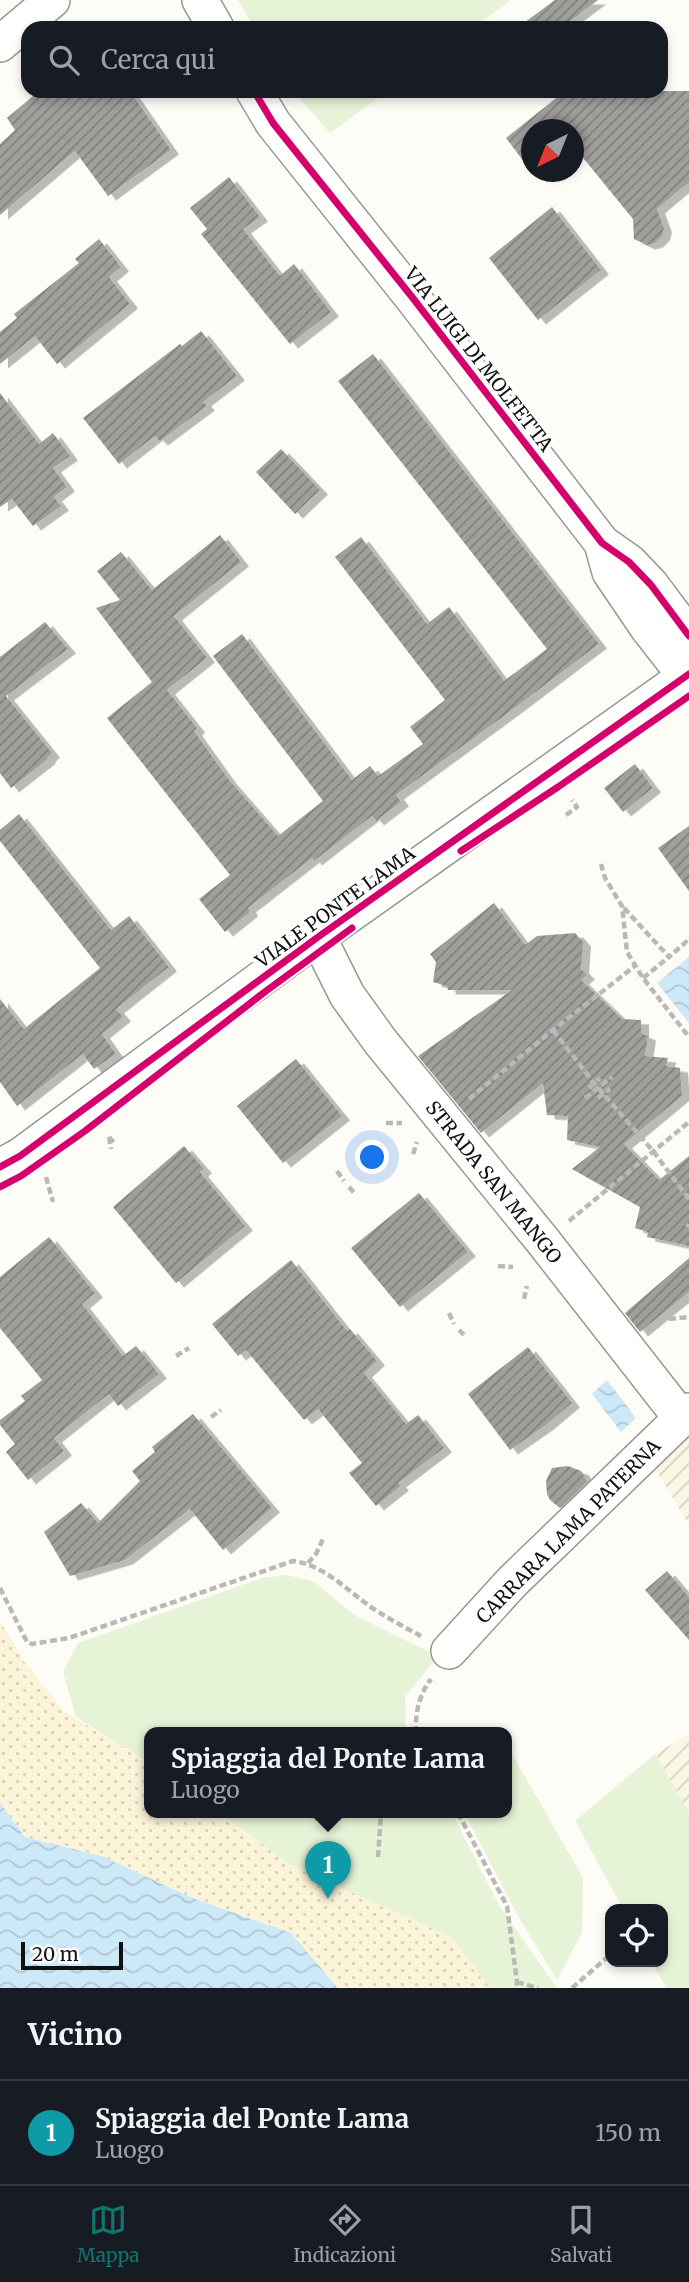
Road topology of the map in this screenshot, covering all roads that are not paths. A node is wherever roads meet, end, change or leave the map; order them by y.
1 (52, 0) edge
2 (200, 0) edge
3 (27, 21) edge
4 (212, 21) edge
5 (21, 26) edge
6 (0, 44) edge
7 (258, 98) edge
8 (602, 544) junction
9 (689, 636) edge
10 (689, 667) edge
11 (689, 674) edge
12 (318, 937) junction
13 (0, 1167) edge
14 (685, 1415) edge
15 (449, 1651) road end

1 - 3 street
2 - 4 street
5 - 6 street
7 - 8 street, VIA LUIGI DI MOLFETTA
8 - 9 street, VIA LUIGI DI MOLFETTA
8 - 10 street, VIA LUIGI DI MOLFETTA
11 - 12 street, VIALE PONTE LAMA
12 - 13 street, VIALE PONTE LAMA
12 - 14 street, STRADA SAN MANGO
14 - 15 street, CARRARA LAMA PATERNA

